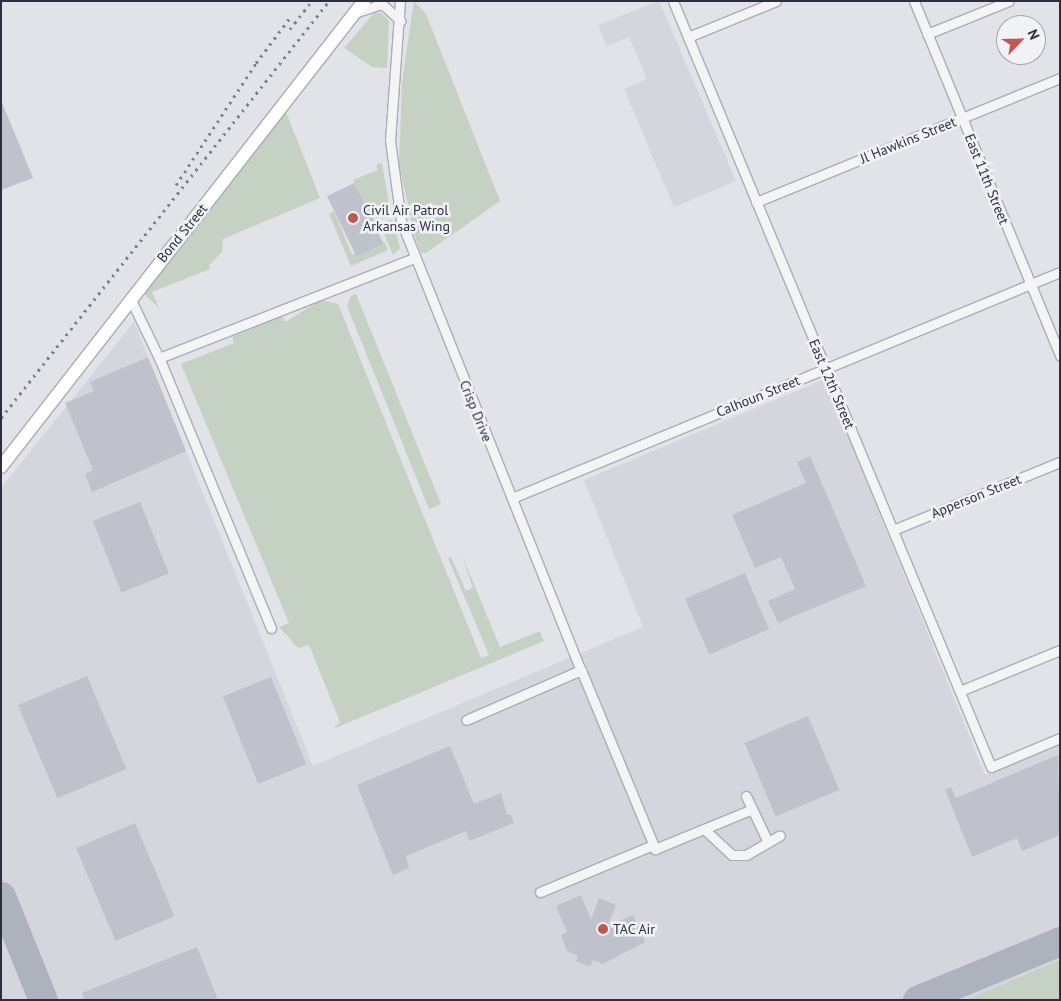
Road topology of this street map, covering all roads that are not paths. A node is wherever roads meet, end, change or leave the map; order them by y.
1 (364, 1) edge
2 (400, 1) edge
3 (406, 1) edge
4 (673, 1) edge
5 (776, 1) edge
6 (914, 1) edge
7 (1009, 1) edge
8 (355, 14) junction
9 (401, 21) junction
10 (927, 34) junction
11 (688, 38) junction
12 (1060, 78) edge
13 (962, 118) junction
14 (756, 202) junction
15 (414, 258) junction
16 (1060, 272) edge
17 (1030, 284) junction
18 (130, 298) junction
19 (1060, 356) edge
20 (159, 358) junction
21 (826, 368) junction
22 (1060, 462) edge
23 (1, 467) edge
24 (512, 498) junction
25 (893, 530) junction
26 (271, 628) dead end
27 (1060, 650) edge
28 (581, 670) junction
29 (960, 691) junction
30 (466, 720) dead end
31 (1060, 738) edge
32 (746, 796) dead end
33 (750, 810) junction
34 (704, 829) junction
35 (780, 835) dead end
36 (767, 840) junction
37 (653, 845) junction
38 (540, 892) dead end

1 - 8 street, Bond Street
2 - 9 street, Crisp Drive
3 - 9 street, Crisp Drive
4 - 11 street, East 12th Street
5 - 11 street
6 - 10 street, East 11th Street
7 - 10 street
8 - 9 street
8 - 18 street, Bond Street
9 - 15 street, Crisp Drive
10 - 13 street, East 11th Street
11 - 14 street, East 12th Street
12 - 13 street, Jl Hawkins Street
13 - 14 street, Jl Hawkins Street
13 - 17 street, East 11th Street
14 - 21 street, East 12th Street
15 - 20 street
15 - 24 street, Crisp Drive
16 - 17 street, Calhoun Street
17 - 19 street, East 11th Street
17 - 21 street, Calhoun Street
18 - 20 street
18 - 23 street, Bond Street
20 - 26 street
21 - 24 street, Calhoun Street
21 - 25 street, East 12th Street
22 - 25 street, Apperson Street
24 - 28 street, Crisp Drive
25 - 29 street, East 12th Street
27 - 29 street
28 - 30 street
28 - 37 street, Crisp Drive
29 - 31 street, East 12th Street
32 - 33 street
33 - 34 street
33 - 36 street
34 - 36 street
34 - 37 street
35 - 36 street
37 - 38 street

